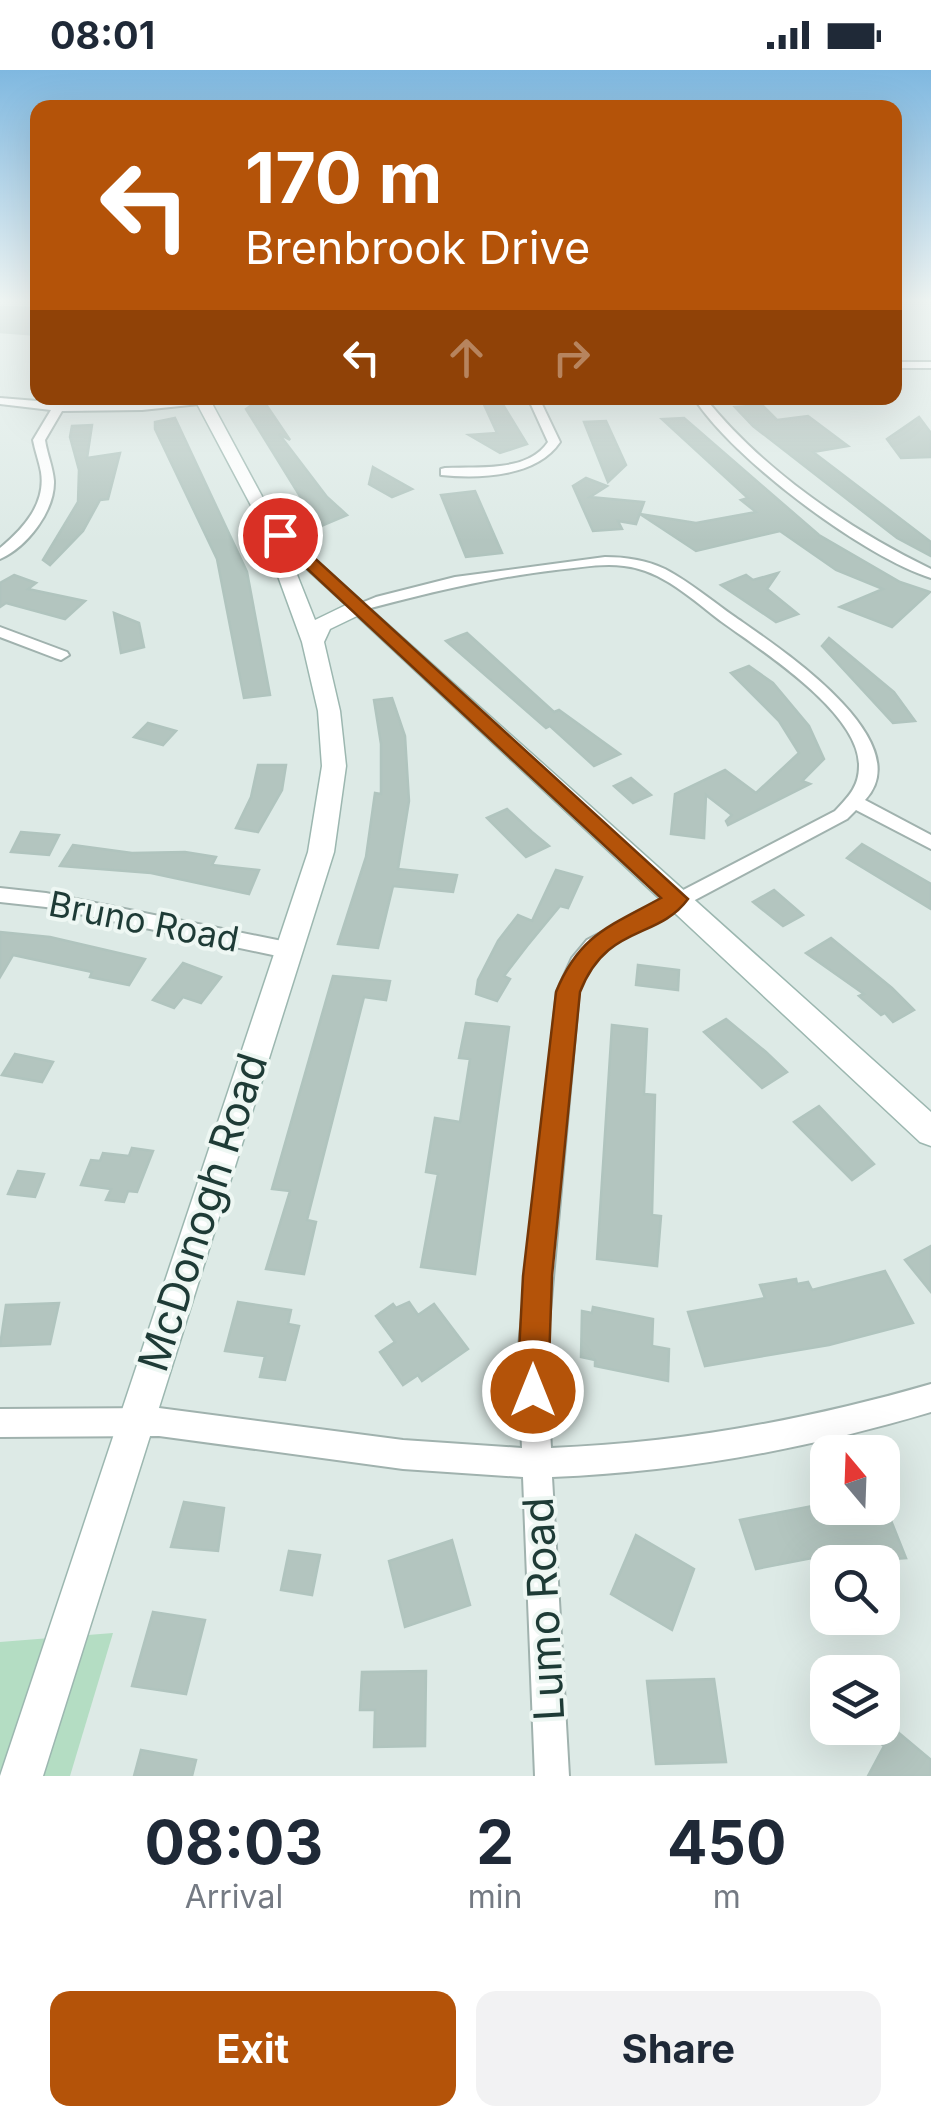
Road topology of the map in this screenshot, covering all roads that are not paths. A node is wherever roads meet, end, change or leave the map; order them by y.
1 (0, 401) edge
2 (164, 405) edge
3 (205, 405) edge
4 (537, 405) edge
5 (706, 405) edge
6 (57, 410) junction
7 (445, 472) dead end
8 (264, 513) junction
9 (0, 556) edge
10 (931, 574) edge
11 (356, 608) junction
12 (0, 632) edge
13 (313, 642) junction
14 (60, 654) dead end
15 (858, 804) junction
16 (931, 843) edge
17 (0, 895) edge
18 (676, 899) junction
19 (288, 950) junction
20 (931, 1132) edge
21 (931, 1398) edge
22 (134, 1422) junction
23 (0, 1423) edge
24 (535, 1463) junction
25 (20, 1776) edge
26 (552, 1776) edge

1 - 6 street
2 - 6 street
3 - 8 main road, McDonogh Road
4 - 7 street
5 - 10 street
6 - 9 street
8 - 11 main road
8 - 13 main road, McDonogh Road
11 - 13 main road
11 - 15 street
11 - 18 main road
12 - 14 street
13 - 19 main road, McDonogh Road
15 - 16 street
15 - 18 street, Lumo Road
17 - 19 street, Bruno Road
18 - 20 main road
18 - 24 street, Lumo Road
19 - 22 main road, McDonogh Road
21 - 24 street
22 - 23 street
22 - 24 street
22 - 25 main road, McDonogh Road
24 - 26 street, Lumo Road

